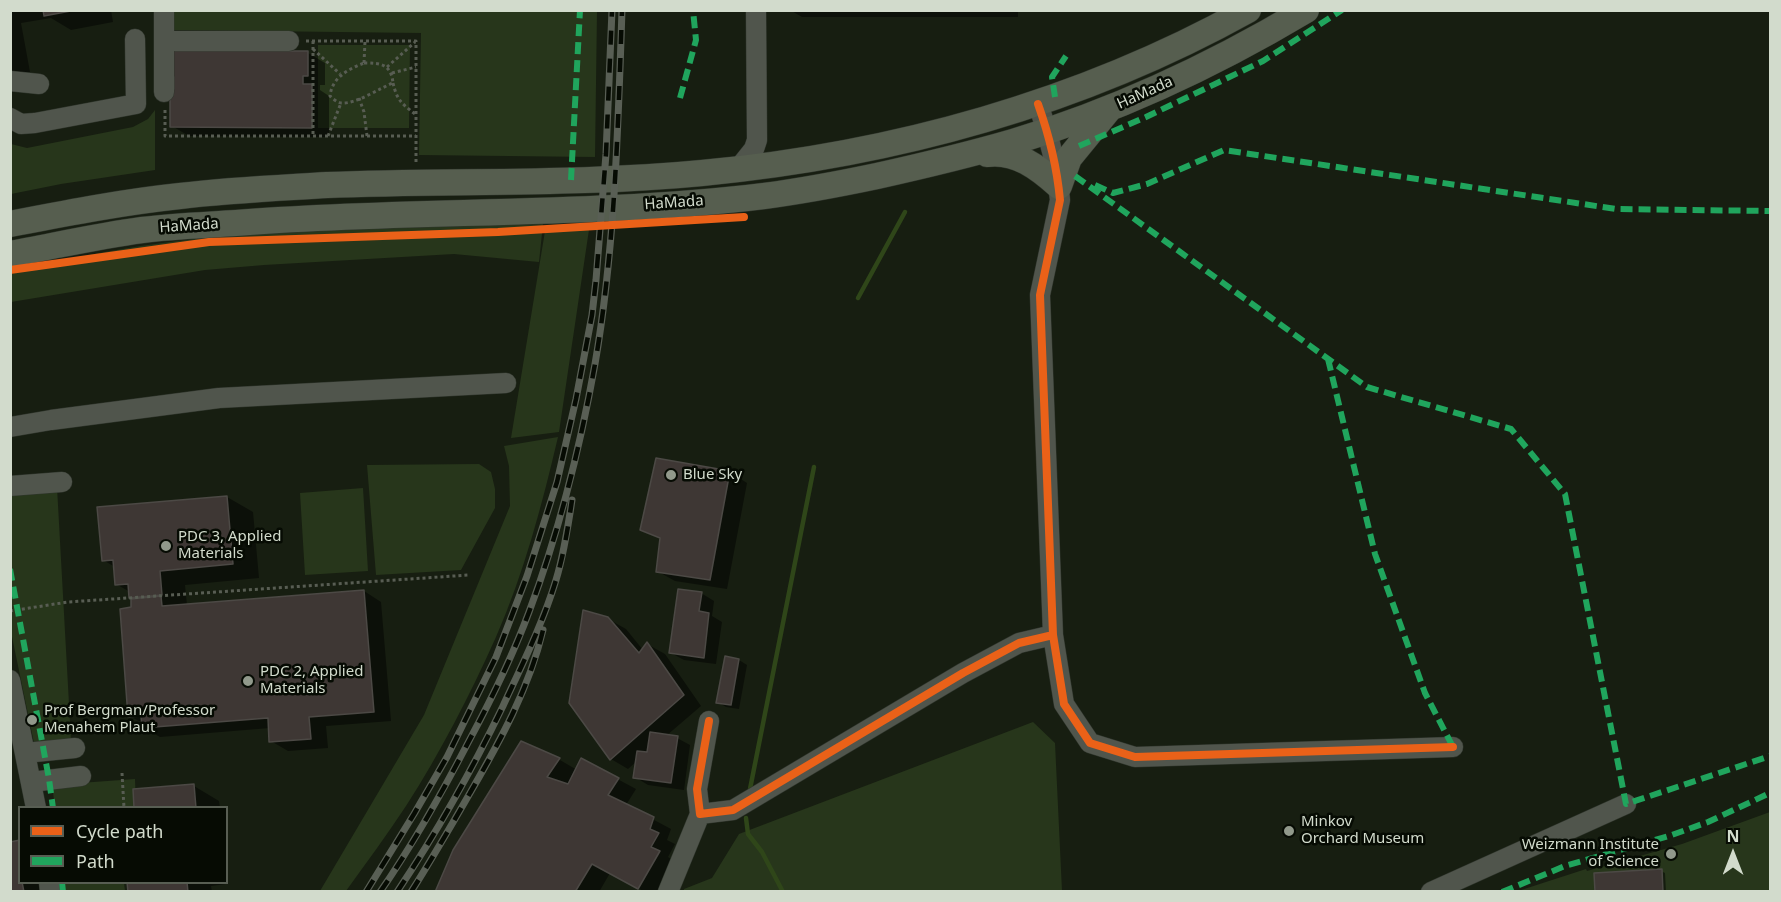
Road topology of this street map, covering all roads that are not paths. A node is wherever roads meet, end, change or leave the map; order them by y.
1 (164, 10) edge
2 (756, 10) edge
3 (1248, 10) edge
4 (1306, 10) edge
5 (135, 39) dead end
6 (164, 41) junction
7 (289, 41) road end
8 (10, 81) edge
9 (39, 84) dead end
10 (164, 92) road end
11 (1038, 104) junction
12 (1111, 108) junction
13 (10, 118) edge
14 (758, 127) junction
15 (1047, 131) junction
16 (951, 159) junction
17 (784, 163) junction
18 (738, 169) junction
19 (1059, 186) junction
20 (10, 224) edge
21 (15, 255) edge
22 (506, 383) dead end
23 (10, 427) edge
24 (62, 482) dead end
25 (10, 486) edge
26 (1053, 634) junction
27 (10, 680) edge
28 (709, 721) dead end
29 (1453, 747) dead end
30 (75, 748) dead end
31 (25, 753) junction
32 (81, 776) dead end
33 (31, 782) junction
34 (1626, 804) dead end
35 (36, 806) edge
36 (700, 814) junction
37 (668, 891) edge
38 (1431, 891) edge

1 - 6 street
2 - 14 street
3 - 11 main road, HaMada
4 - 12 main road, HaMada
5 - 13 street
6 - 7 street
6 - 10 street
8 - 9 street
11 - 15 street
11 - 17 main road, HaMada
12 - 15 main road, HaMada
12 - 19 main road
14 - 17 street
14 - 18 street
15 - 16 main road, HaMada
15 - 19 street
16 - 19 main road
16 - 21 main road, HaMada
17 - 18 main road, HaMada
18 - 20 main road, HaMada
19 - 26 street
22 - 23 street
24 - 25 street
26 - 29 street
26 - 36 street
27 - 31 street
28 - 36 street
30 - 31 street
31 - 33 street
32 - 33 street
33 - 35 street
34 - 38 street
36 - 37 street

